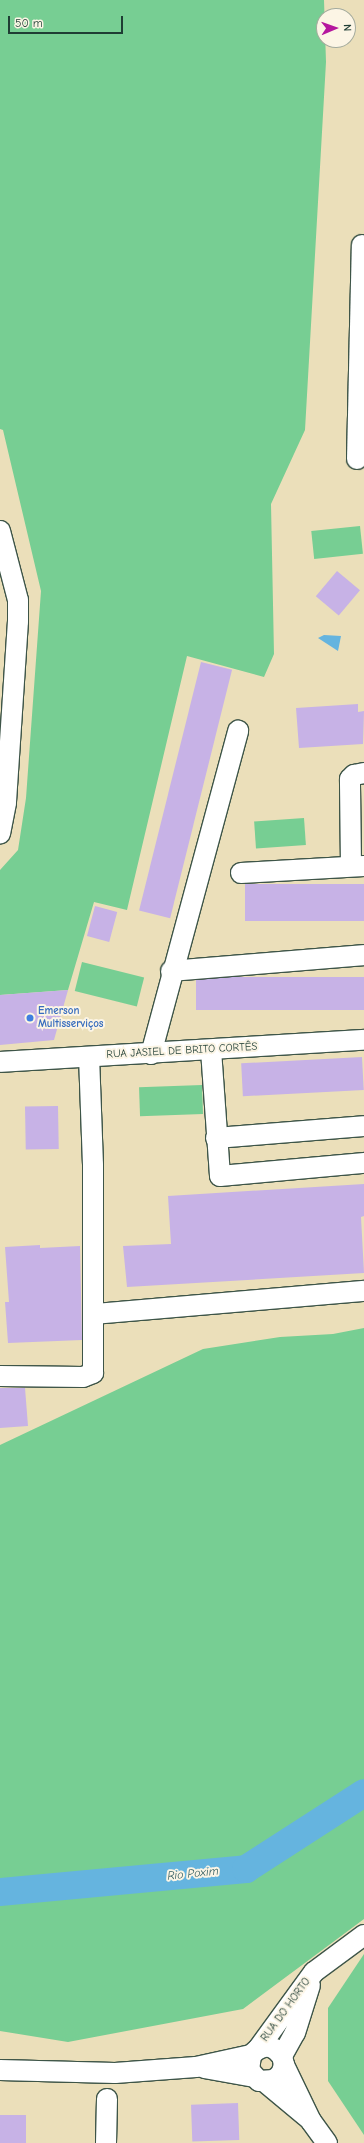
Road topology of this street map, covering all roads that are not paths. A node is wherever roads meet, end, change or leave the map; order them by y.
1 (362, 245) dead end
2 (362, 357) edge
3 (357, 459) dead end
4 (0, 531) edge
5 (238, 731) dead end
6 (364, 773) edge
7 (0, 833) edge
8 (358, 866) edge
9 (241, 873) dead end
10 (364, 955) edge
11 (172, 971) junction
12 (364, 1040) edge
13 (211, 1050) junction
14 (151, 1054) junction
15 (89, 1057) junction
16 (0, 1062) edge
17 (364, 1126) edge
18 (216, 1138) junction
19 (364, 1163) edge
20 (364, 1291) edge
21 (94, 1314) junction
22 (0, 1376) edge
23 (364, 1935) edge
24 (314, 1972) junction
25 (254, 2052) junction
26 (283, 2060) junction
27 (196, 2066) junction
28 (0, 2070) edge
29 (259, 2080) junction
30 (108, 2099) dead end
31 (311, 2121) junction
32 (106, 2143) edge
33 (327, 2143) edge

1 - 2 street
2 - 3 street
4 - 7 street
5 - 11 street
6 - 8 street
8 - 9 street
10 - 11 street
11 - 14 street
12 - 13 street, RUA JASIEL DE BRITO CORTÊS
13 - 14 street, RUA JASIEL DE BRITO CORTÊS
13 - 18 street
14 - 15 street, RUA JASIEL DE BRITO CORTÊS
15 - 16 street, RUA JASIEL DE BRITO CORTÊS
15 - 21 street
17 - 18 street
18 - 19 street
20 - 21 street
21 - 22 street
23 - 24 street, RUA DO HORTO
24 - 25 street, RUA DO HORTO
24 - 26 street, RUA DO HORTO
25 - 26 street
25 - 27 street
25 - 29 street
26 - 29 street
26 - 31 street
27 - 28 street
27 - 29 street
29 - 31 street
30 - 32 street
31 - 33 street

